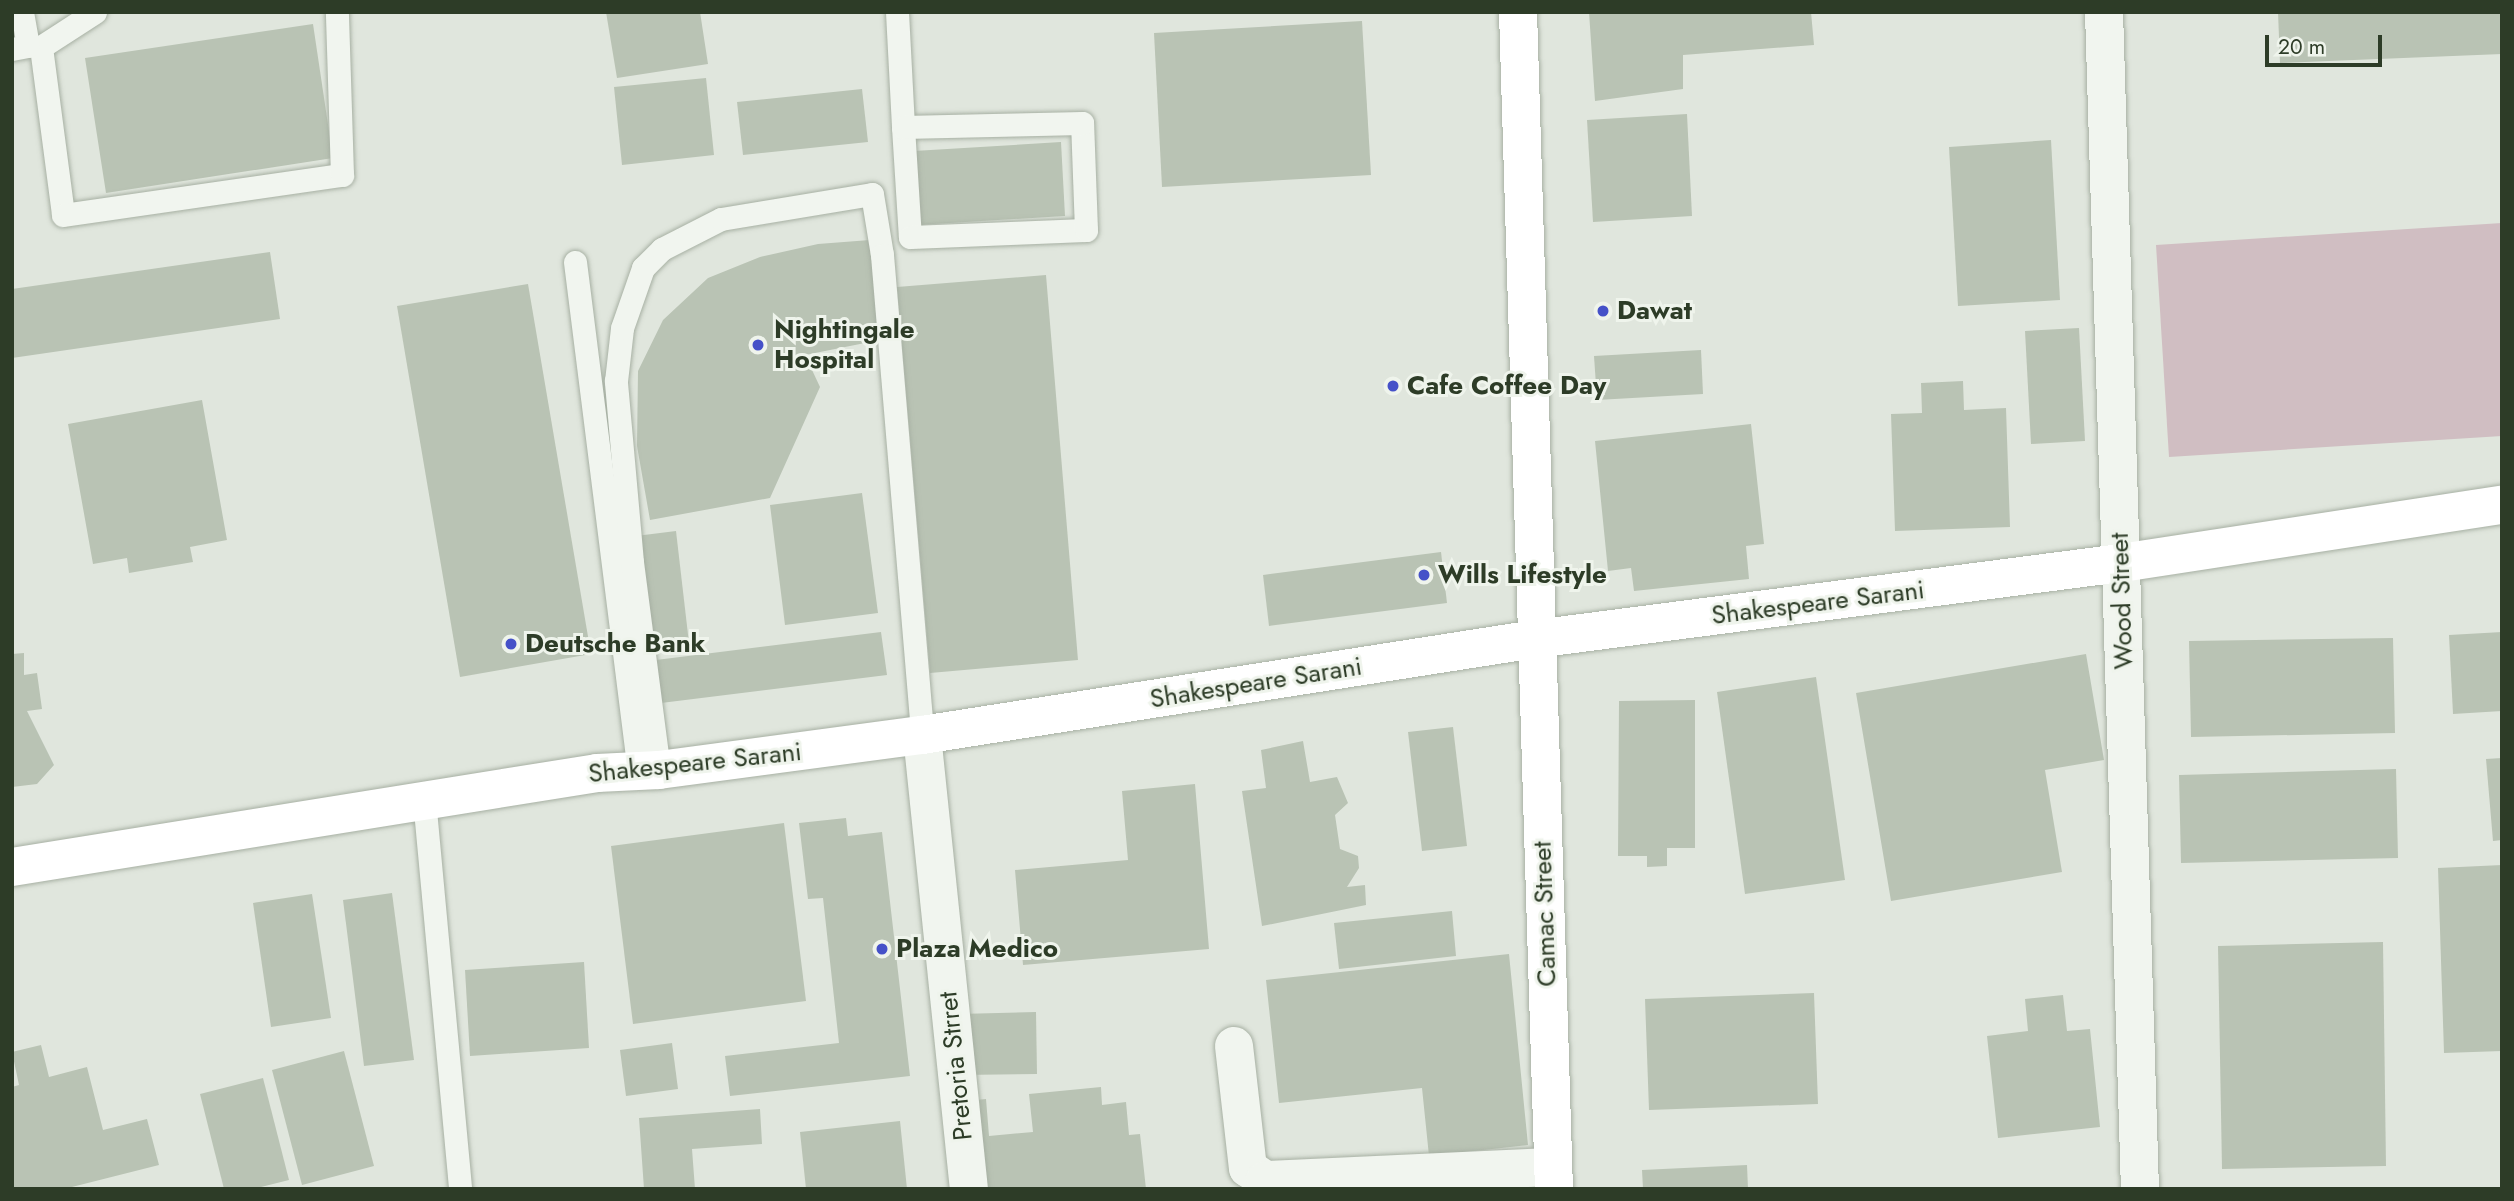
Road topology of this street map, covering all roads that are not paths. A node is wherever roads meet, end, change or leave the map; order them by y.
1 (22, 12) edge
2 (95, 12) edge
3 (337, 12) edge
4 (897, 12) edge
5 (1518, 12) edge
6 (2104, 12) edge
7 (12, 49) edge
8 (903, 127) junction
9 (575, 262) dead end
10 (2502, 505) edge
11 (2121, 564) junction
12 (1535, 639) junction
13 (922, 735) junction
14 (649, 771) junction
15 (424, 799) junction
16 (12, 867) edge
17 (1234, 1046) dead end
18 (1554, 1178) edge
19 (460, 1189) edge
20 (969, 1189) edge
21 (2140, 1189) edge

1 - 7 lane
2 - 3 lane
4 - 8 lane
5 - 12 main road, Camac Street
6 - 11 street, Wood Street
8 - 8 lane
9 - 14 lane
10 - 11 main road, Shakespeare Sarani
11 - 12 main road, Shakespeare Sarani
11 - 21 street, Wood Street
12 - 13 main road, Shakespeare Sarani
12 - 18 main road, Camac Street
13 - 14 main road, Shakespeare Sarani
13 - 14 lane
13 - 20 street, Pretoria Strret
14 - 15 main road, Shakespeare Sarani
15 - 16 main road, Shakespeare Sarani
15 - 19 lane
17 - 18 street

